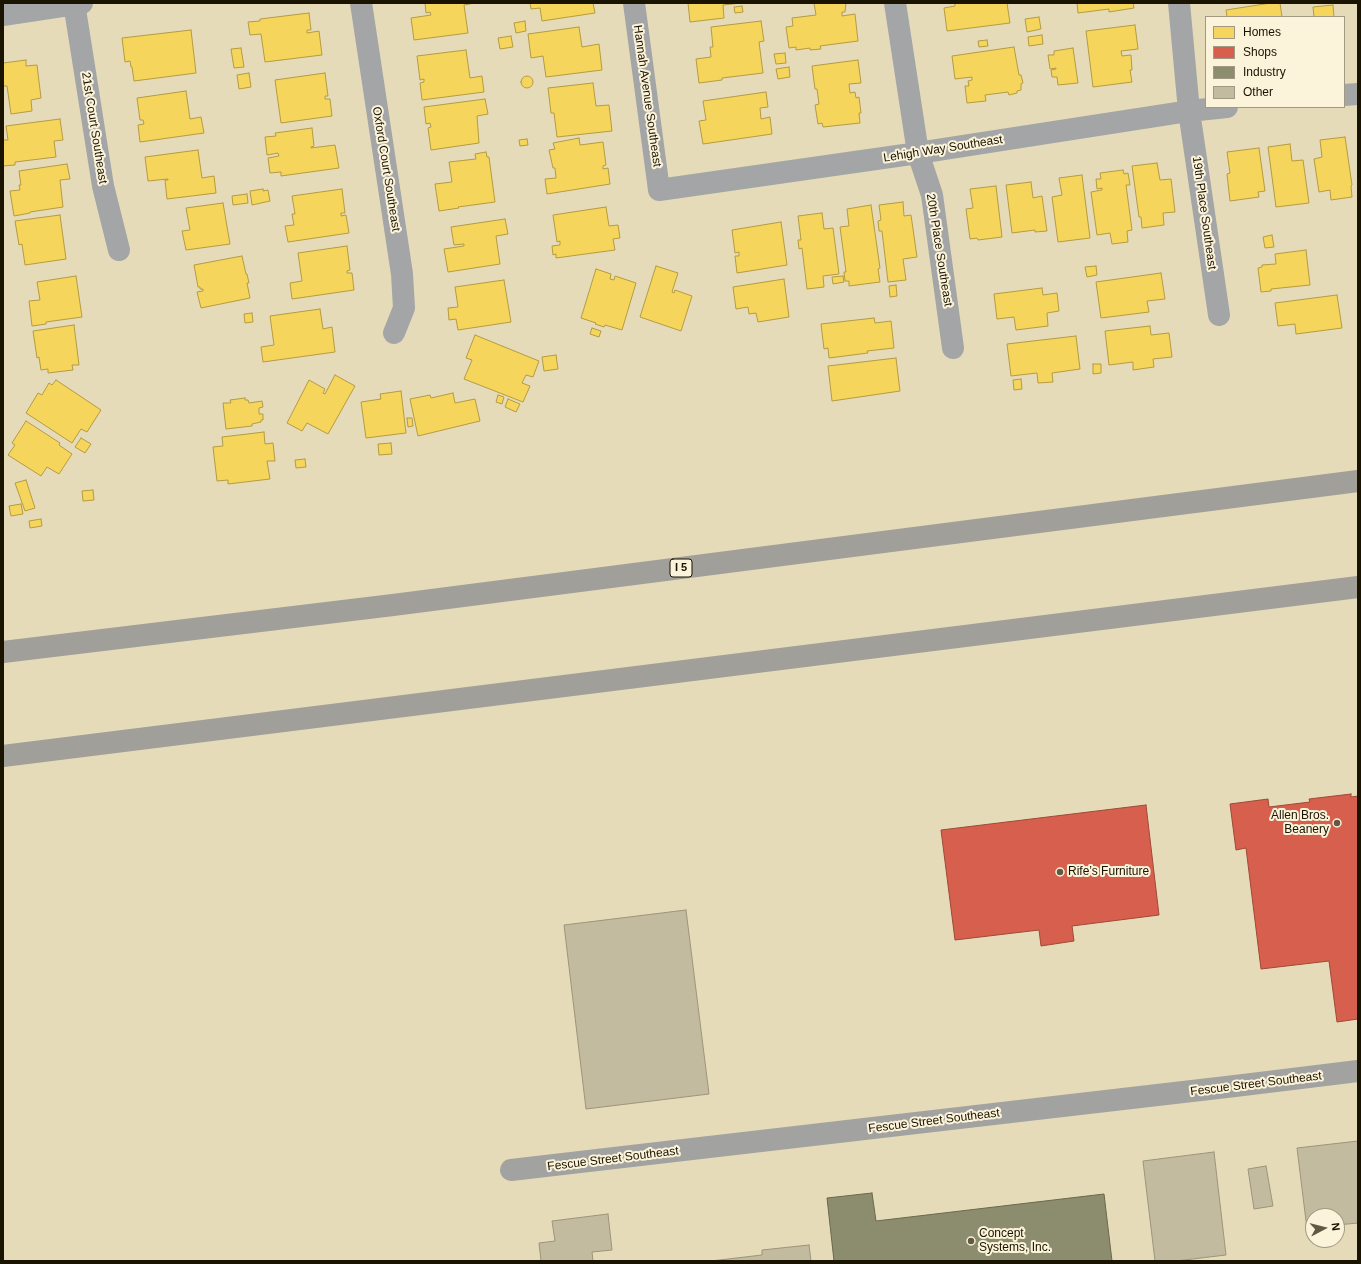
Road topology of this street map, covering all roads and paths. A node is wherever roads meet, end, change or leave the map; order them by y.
1 (77, 3) edge
2 (361, 3) edge
3 (634, 3) edge
4 (895, 3) edge
5 (1179, 3) edge
6 (3, 15) edge
7 (1358, 94) edge
8 (1345, 95) edge
9 (1218, 108) edge
10 (1189, 111) junction
11 (918, 153) junction
12 (659, 190) joint
13 (119, 250) dead end
14 (1218, 314) dead end
15 (394, 334) dead end
16 (953, 348) dead end
17 (1358, 481) edge
18 (1358, 587) edge
19 (3, 652) edge
20 (3, 756) edge
21 (1358, 1071) edge
22 (511, 1170) dead end

1 - 6 street
1 - 13 street, 21st Court Southeast
2 - 15 street, Oxford Court Southeast
3 - 12 street, Hannah Avenue Southeast
4 - 11 street, 20th Place Southeast
5 - 10 street, 19th Place Southeast
7 - 8 street
9 - 10 street, Lehigh Way Southeast
10 - 11 street, Lehigh Way Southeast
10 - 14 street, 19th Place Southeast
11 - 12 street, Lehigh Way Southeast
11 - 16 street, 20th Place Southeast
17 - 19 highway, I 5
18 - 20 highway
21 - 22 street, Fescue Street Southeast

